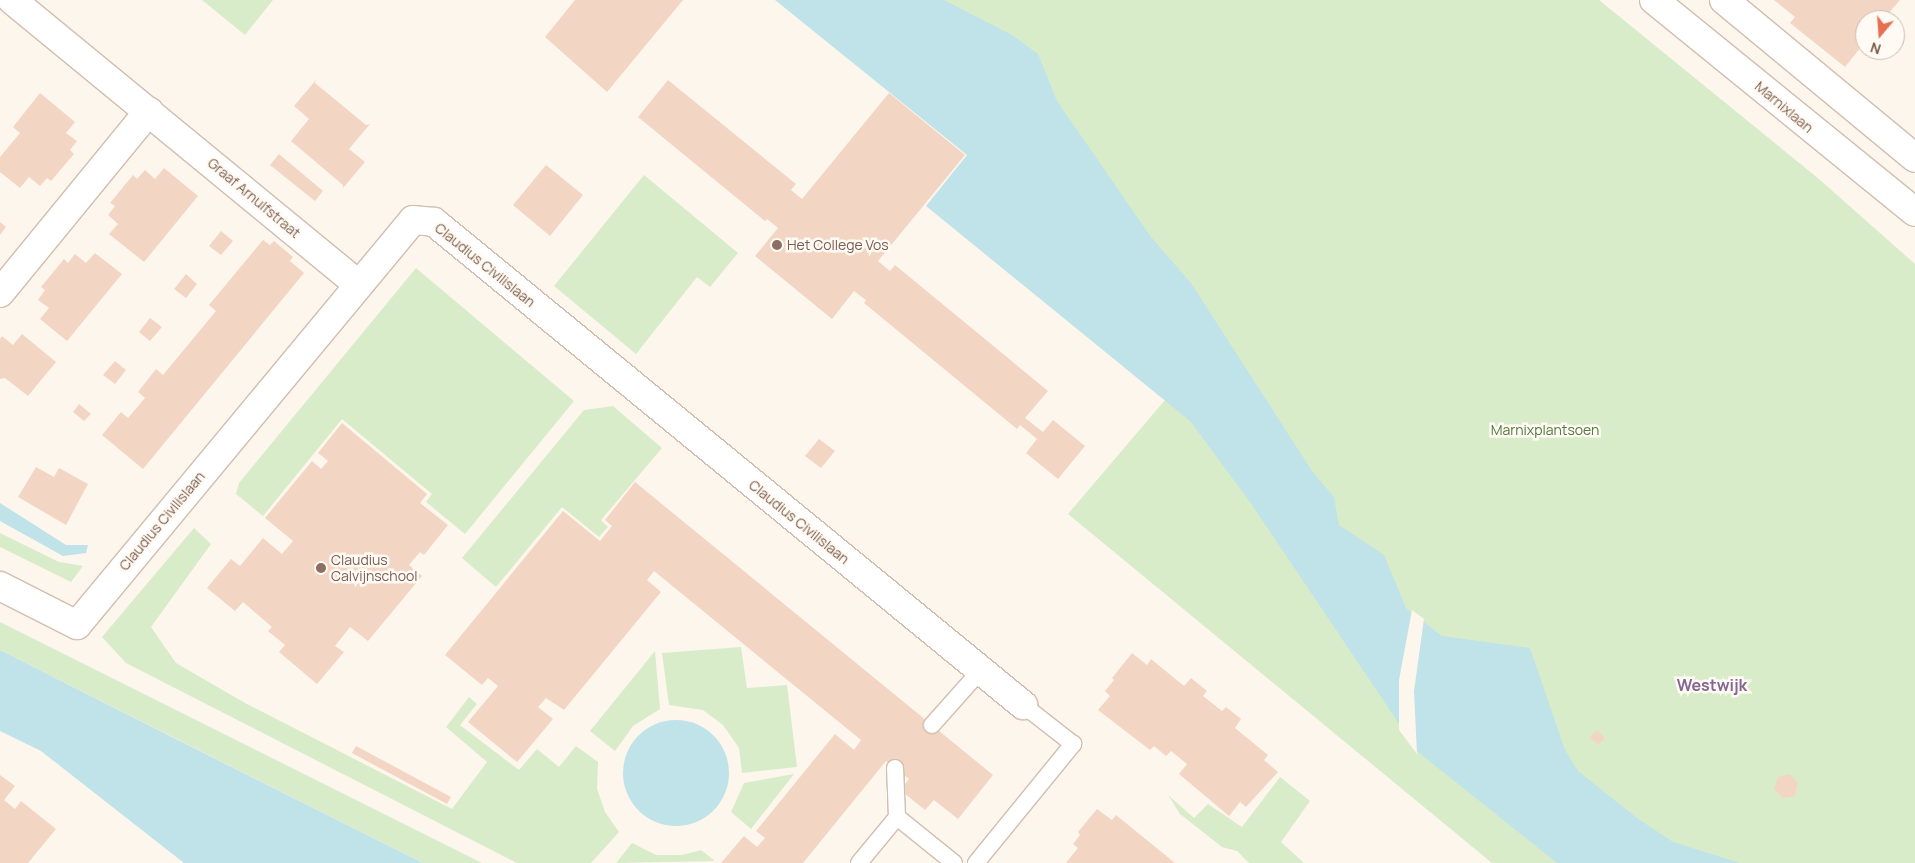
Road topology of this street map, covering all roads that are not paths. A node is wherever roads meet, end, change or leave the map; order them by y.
1 (12, 0) edge
2 (1654, 0) edge
3 (1724, 0) edge
4 (149, 111) junction
5 (1915, 158) edge
6 (1915, 212) edge
7 (358, 284) junction
8 (0, 293) edge
9 (0, 586) edge
10 (981, 670) junction
11 (1024, 705) joint
12 (932, 725) dead end
13 (895, 768) dead end
14 (897, 817) junction
15 (859, 863) edge
16 (954, 863) edge
17 (976, 863) edge

1 - 4 street, Graaf Arnulfstraat
2 - 6 street, Marnixlaan
3 - 5 street
4 - 7 street, Graaf Arnulfstraat
4 - 8 street
7 - 9 street, Claudius Civilislaan
7 - 10 street, Claudius Civilislaan
10 - 11 street, Claudius Civilislaan
10 - 12 lane
11 - 17 lane, Claudius Civilislaan
13 - 14 lane
14 - 15 lane
14 - 16 lane

